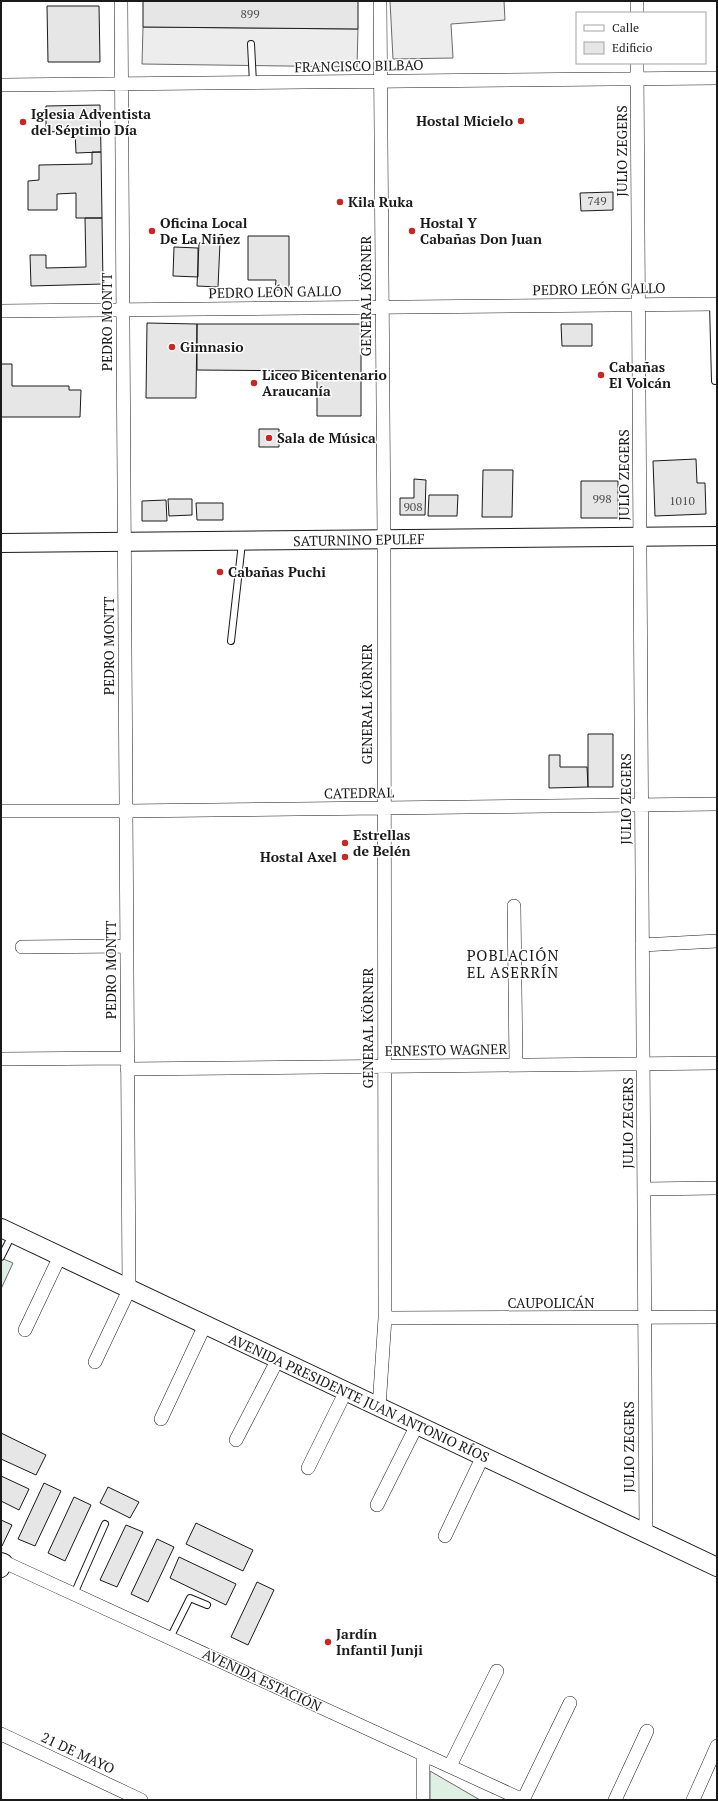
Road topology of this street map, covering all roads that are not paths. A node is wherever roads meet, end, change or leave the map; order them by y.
1 (121, 1) edge
2 (380, 1) edge
3 (637, 1) edge
4 (637, 12) edge
5 (251, 44) dead end
6 (637, 64) edge
7 (717, 78) edge
8 (637, 79) junction
9 (381, 82) junction
10 (253, 83) junction
11 (122, 84) junction
12 (1, 85) edge
13 (715, 304) edge
14 (639, 305) junction
15 (382, 307) junction
16 (123, 310) junction
17 (1, 311) edge
18 (715, 380) dead end
19 (717, 536) edge
20 (640, 537) junction
21 (384, 540) junction
22 (242, 541) junction
23 (124, 542) junction
24 (1, 543) edge
25 (231, 640) dead end
26 (717, 804) edge
27 (642, 805) junction
28 (383, 809) junction
29 (1, 811) edge
30 (126, 812) junction
31 (514, 906) dead end
32 (717, 941) edge
33 (642, 945) junction
34 (127, 946) junction
35 (22, 947) dead end
36 (1, 1059) edge
37 (717, 1063) edge
38 (128, 1064) junction
39 (643, 1064) junction
40 (516, 1065) junction
41 (385, 1066) junction
42 (717, 1188) edge
43 (644, 1189) junction
44 (7, 1231) edge
45 (60, 1256) junction
46 (1, 1257) edge
47 (129, 1290) junction
48 (717, 1317) edge
49 (385, 1318) junction
50 (645, 1319) junction
51 (205, 1325) junction
52 (25, 1330) dead end
53 (278, 1359) junction
54 (95, 1362) dead end
55 (346, 1391) junction
56 (379, 1407) junction
57 (161, 1419) dead end
58 (416, 1424) junction
59 (236, 1440) dead end
60 (483, 1456) junction
61 (308, 1468) dead end
62 (377, 1505) dead end
63 (105, 1524) dead end
64 (646, 1534) junction
65 (445, 1536) dead end
66 (2, 1564) edge
67 (717, 1567) edge
68 (74, 1594) junction
69 (207, 1605) dead end
70 (170, 1638) junction
71 (497, 1671) dead end
72 (570, 1703) dead end
73 (648, 1731) dead end
74 (1, 1734) edge
75 (717, 1746) edge
76 (423, 1754) junction
77 (450, 1766) junction
78 (142, 1800) edge
79 (423, 1800) edge
80 (523, 1800) edge
81 (615, 1800) edge
82 (693, 1800) edge

1 - 11 street, PEDRO MONTT
2 - 9 street, GENERAL KÖRNER
3 - 4 street
5 - 10 lane
6 - 8 street, JULIO ZEGERS
7 - 8 street, FRANCISCO BILBAO
8 - 9 street, FRANCISCO BILBAO
8 - 14 street, JULIO ZEGERS
9 - 10 street, FRANCISCO BILBAO
9 - 15 street, GENERAL KÖRNER
10 - 11 street, FRANCISCO BILBAO
11 - 12 street, FRANCISCO BILBAO
11 - 16 street, PEDRO MONTT
13 - 14 street, PEDRO LEÓN GALLO
13 - 18 lane
14 - 15 street, PEDRO LEÓN GALLO
14 - 20 street, JULIO ZEGERS
15 - 16 street, PEDRO LEÓN GALLO
15 - 21 street, GENERAL KÖRNER
16 - 17 street, PEDRO LEÓN GALLO
16 - 23 street, PEDRO MONTT
19 - 20 main road, SATURNINO EPULEF
20 - 21 main road, SATURNINO EPULEF
20 - 27 street, JULIO ZEGERS
21 - 22 main road, SATURNINO EPULEF
21 - 28 street, GENERAL KÖRNER
22 - 23 main road, SATURNINO EPULEF
22 - 25 lane
23 - 24 main road, SATURNINO EPULEF
23 - 30 street, PEDRO MONTT
26 - 27 street, CATEDRAL
27 - 28 street, CATEDRAL
27 - 33 street, JULIO ZEGERS
28 - 30 street, CATEDRAL
28 - 41 street, GENERAL KÖRNER
29 - 30 street, CATEDRAL
30 - 34 street, PEDRO MONTT
31 - 40 street
32 - 33 street
33 - 39 street, JULIO ZEGERS
34 - 35 street
34 - 38 street, PEDRO MONTT
36 - 38 street, ERNESTO WAGNER
37 - 39 street, ERNESTO WAGNER
38 - 41 street, ERNESTO WAGNER
38 - 47 street, PEDRO MONTT
39 - 40 street, ERNESTO WAGNER
39 - 43 street, JULIO ZEGERS
40 - 41 street, ERNESTO WAGNER
41 - 49 street, GENERAL KÖRNER
42 - 43 street
43 - 50 street, JULIO ZEGERS
44 - 45 main road, AVENIDA PRESIDENTE JUAN ANTONIO RÍOS
44 - 46 lane
45 - 47 main road, AVENIDA PRESIDENTE JUAN ANTONIO RÍOS
45 - 52 street
47 - 51 main road, AVENIDA PRESIDENTE JUAN ANTONIO RÍOS
47 - 54 street
48 - 50 street, CAUPOLICÁN
49 - 50 street, CAUPOLICÁN
49 - 56 street, GENERAL KÖRNER
50 - 64 street, JULIO ZEGERS
51 - 53 main road, AVENIDA PRESIDENTE JUAN ANTONIO RÍOS
51 - 57 street
53 - 55 main road, AVENIDA PRESIDENTE JUAN ANTONIO RÍOS
53 - 59 street
55 - 56 main road, AVENIDA PRESIDENTE JUAN ANTONIO RÍOS
55 - 61 street
56 - 58 main road, AVENIDA PRESIDENTE JUAN ANTONIO RÍOS
58 - 60 main road, AVENIDA PRESIDENTE JUAN ANTONIO RÍOS
58 - 62 street
60 - 64 main road, AVENIDA PRESIDENTE JUAN ANTONIO RÍOS
60 - 65 street
63 - 68 lane
64 - 67 main road, AVENIDA PRESIDENTE JUAN ANTONIO RÍOS
66 - 68 street, AVENIDA ESTACIÓN
68 - 70 street, AVENIDA ESTACIÓN
69 - 70 lane
70 - 76 street, AVENIDA ESTACIÓN
71 - 77 street
72 - 80 street
73 - 81 street
74 - 78 street, 21 DE MAYO
75 - 82 street
76 - 77 street, AVENIDA ESTACIÓN
76 - 79 street
77 - 80 street, AVENIDA ESTACIÓN

